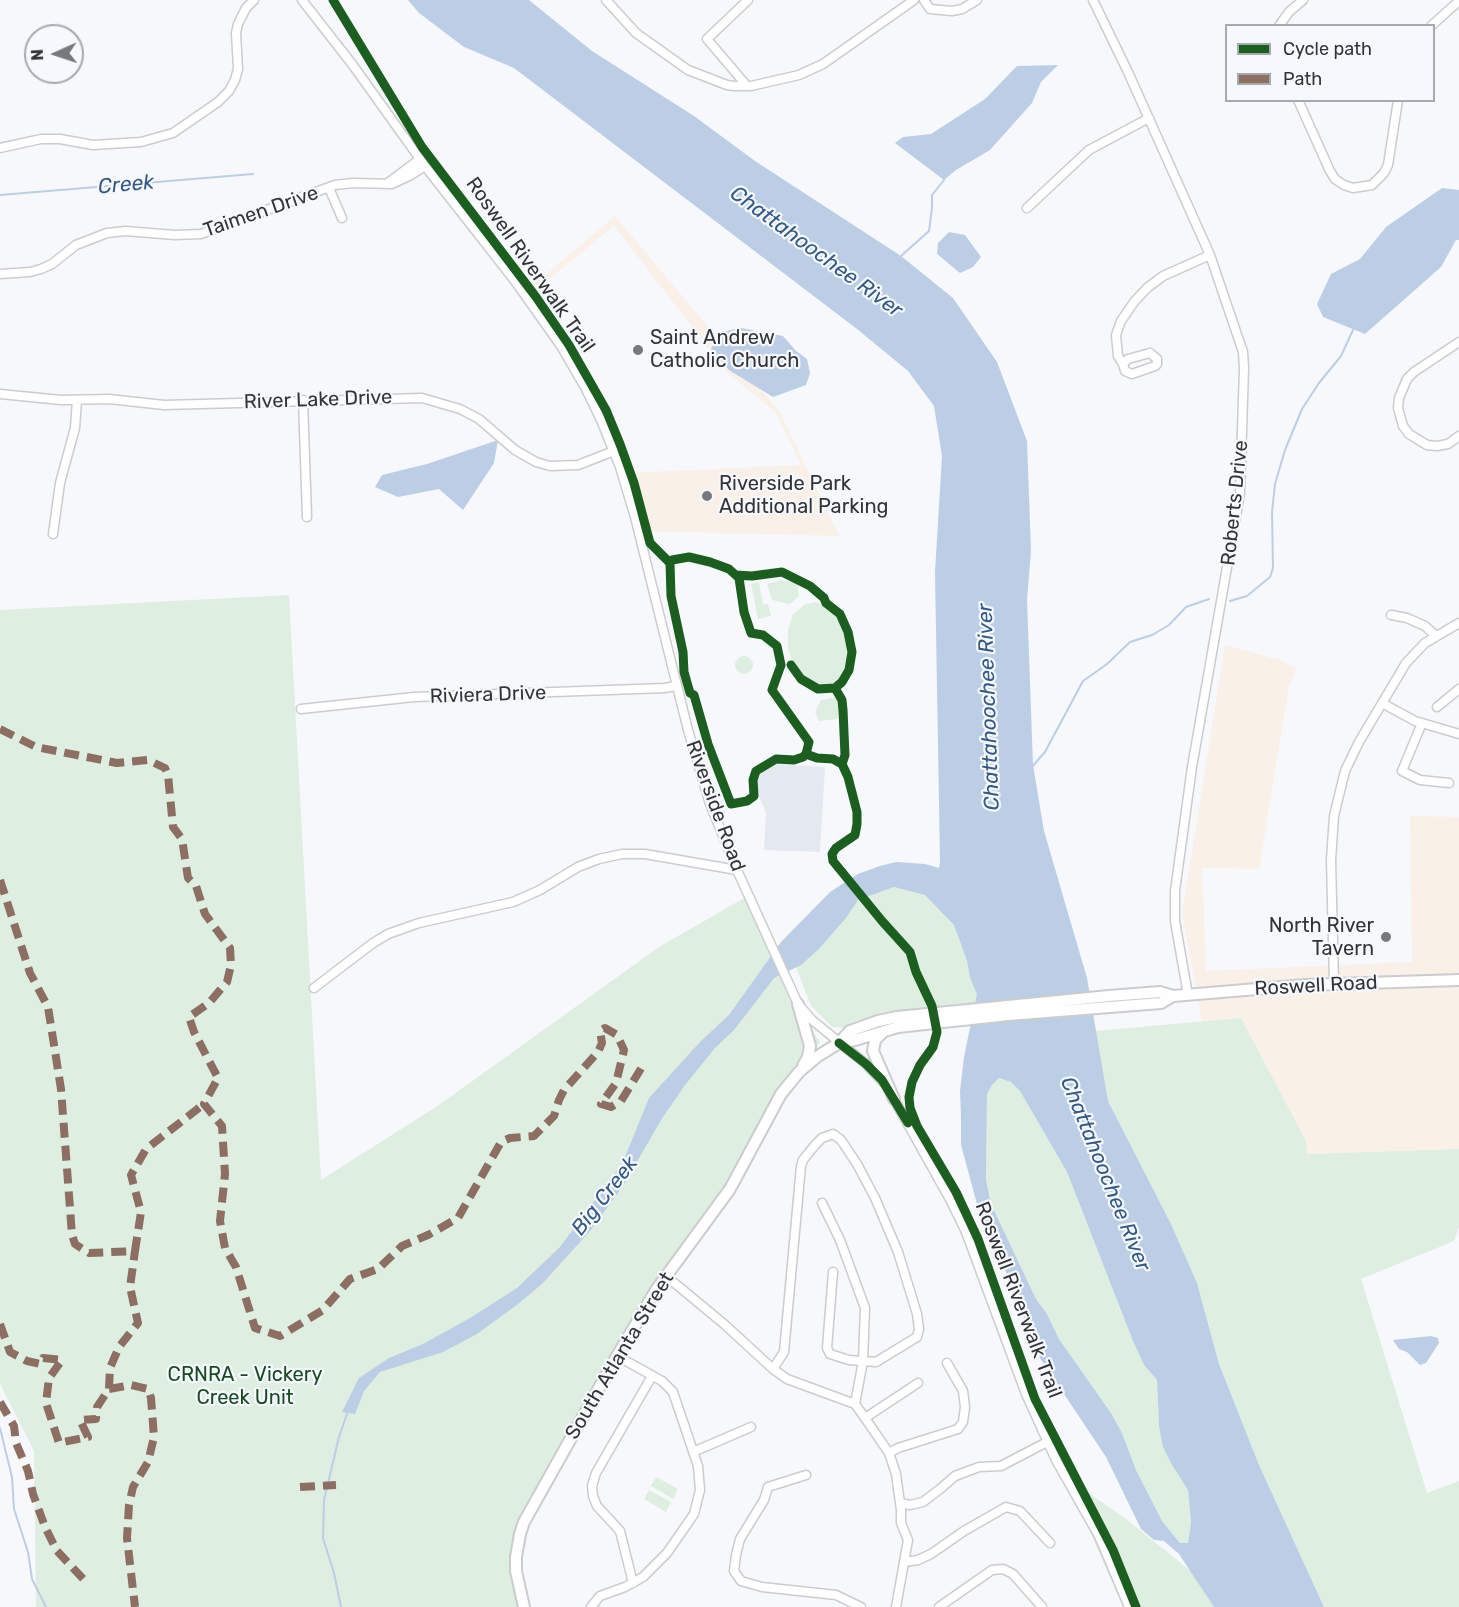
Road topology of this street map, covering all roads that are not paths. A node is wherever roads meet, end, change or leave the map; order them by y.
1 (254, 0) edge
2 (302, 0) edge
3 (606, 0) edge
4 (748, 0) edge
5 (914, 0) edge
6 (924, 0) edge
7 (977, 0) edge
8 (1093, 0) edge
9 (1303, 0) edge
10 (1459, 1) edge
11 (1280, 24) edge
12 (1433, 24) edge
13 (747, 86) junction
14 (1299, 102) edge
15 (1398, 102) edge
16 (1149, 118) junction
17 (0, 148) edge
18 (423, 162) junction
19 (329, 188) junction
20 (1027, 208) dead end
21 (342, 218) dead end
22 (1210, 255) junction
23 (0, 274) edge
24 (1459, 342) edge
25 (1123, 364) dead end
26 (0, 394) edge
27 (77, 400) junction
28 (303, 400) junction
29 (1459, 436) edge
30 (614, 451) junction
31 (306, 518) dead end
32 (53, 534) dead end
33 (1391, 615) dead end
34 (1459, 624) edge
35 (1436, 636) junction
36 (675, 686) junction
37 (1459, 689) edge
38 (1382, 703) junction
39 (1437, 707) dead end
40 (301, 709) dead end
41 (1422, 723) junction
42 (1459, 734) edge
43 (1449, 783) dead end
44 (737, 870) junction
45 (1459, 980) edge
46 (1334, 984) junction
47 (314, 988) dead end
48 (1188, 995) junction
49 (1110, 1001) junction
50 (798, 1004) junction
51 (886, 1030) junction
52 (839, 1042) junction
53 (799, 1072) junction
54 (894, 1099) junction
55 (822, 1203) dead end
56 (833, 1272) dead end
57 (666, 1276) junction
58 (617, 1356) junction
59 (863, 1361) junction
60 (947, 1363) dead end
61 (773, 1369) junction
62 (652, 1376) junction
63 (918, 1383) dead end
64 (855, 1404) junction
65 (865, 1418) junction
66 (751, 1427) dead end
67 (1047, 1442) junction
68 (693, 1452) junction
69 (890, 1453) junction
70 (806, 1475) dead end
71 (900, 1503) junction
72 (1050, 1543) dead end
73 (904, 1562) junction
74 (633, 1583) junction
75 (524, 1607) edge
76 (591, 1607) edge
77 (861, 1607) edge
78 (896, 1607) edge
79 (939, 1607) edge
80 (1042, 1607) edge
81 (1129, 1607) edge

1 - 17 street
2 - 18 street, Riverside Road
3 - 13 street
4 - 13 street
5 - 13 street
6 - 7 street
8 - 16 street, Roberts Drive
9 - 11 street
10 - 12 street
14 - 15 street
16 - 20 street
16 - 22 street, Roberts Drive
18 - 19 street, Taimen Drive
18 - 30 street, Riverside Road
19 - 21 street
19 - 23 street, Taimen Drive
22 - 25 street
22 - 48 street, Roberts Drive
24 - 29 street
26 - 27 street, River Lake Drive
27 - 28 street, River Lake Drive
27 - 32 street
28 - 30 street, River Lake Drive
28 - 31 street
30 - 36 street, Riverside Road
33 - 35 street
34 - 35 street
35 - 38 street
36 - 40 street, Riviera Drive
36 - 44 street, Riverside Road
37 - 39 street
38 - 41 street
38 - 46 street
41 - 42 street
41 - 43 street
44 - 47 street
44 - 50 street, Riverside Road
45 - 46 main road, Roswell Road
46 - 48 main road, Roswell Road
48 - 49 main road, Roswell Road
49 - 51 main road, South Atlanta Street
49 - 52 main road, South Atlanta Street
50 - 52 street, Riverside Road
50 - 53 main road
51 - 52 main road, South Atlanta Street
51 - 54 main road
52 - 53 main road, South Atlanta Street
52 - 54 street, Riverside Road
53 - 57 main road, South Atlanta Street
54 - 67 street, Riverside Road
55 - 59 street
56 - 59 street
57 - 58 main road, South Atlanta Street
57 - 61 street
58 - 62 street
58 - 75 main road, South Atlanta Street
59 - 61 street
59 - 64 street
60 - 69 street
61 - 64 street
62 - 68 street
62 - 74 street
63 - 65 street
64 - 65 street
65 - 69 street
66 - 68 street
67 - 71 street
67 - 81 street, Riverside Road
68 - 74 street
69 - 71 street
70 - 77 street
71 - 73 street
72 - 73 street
73 - 78 street
74 - 76 street
79 - 80 street

